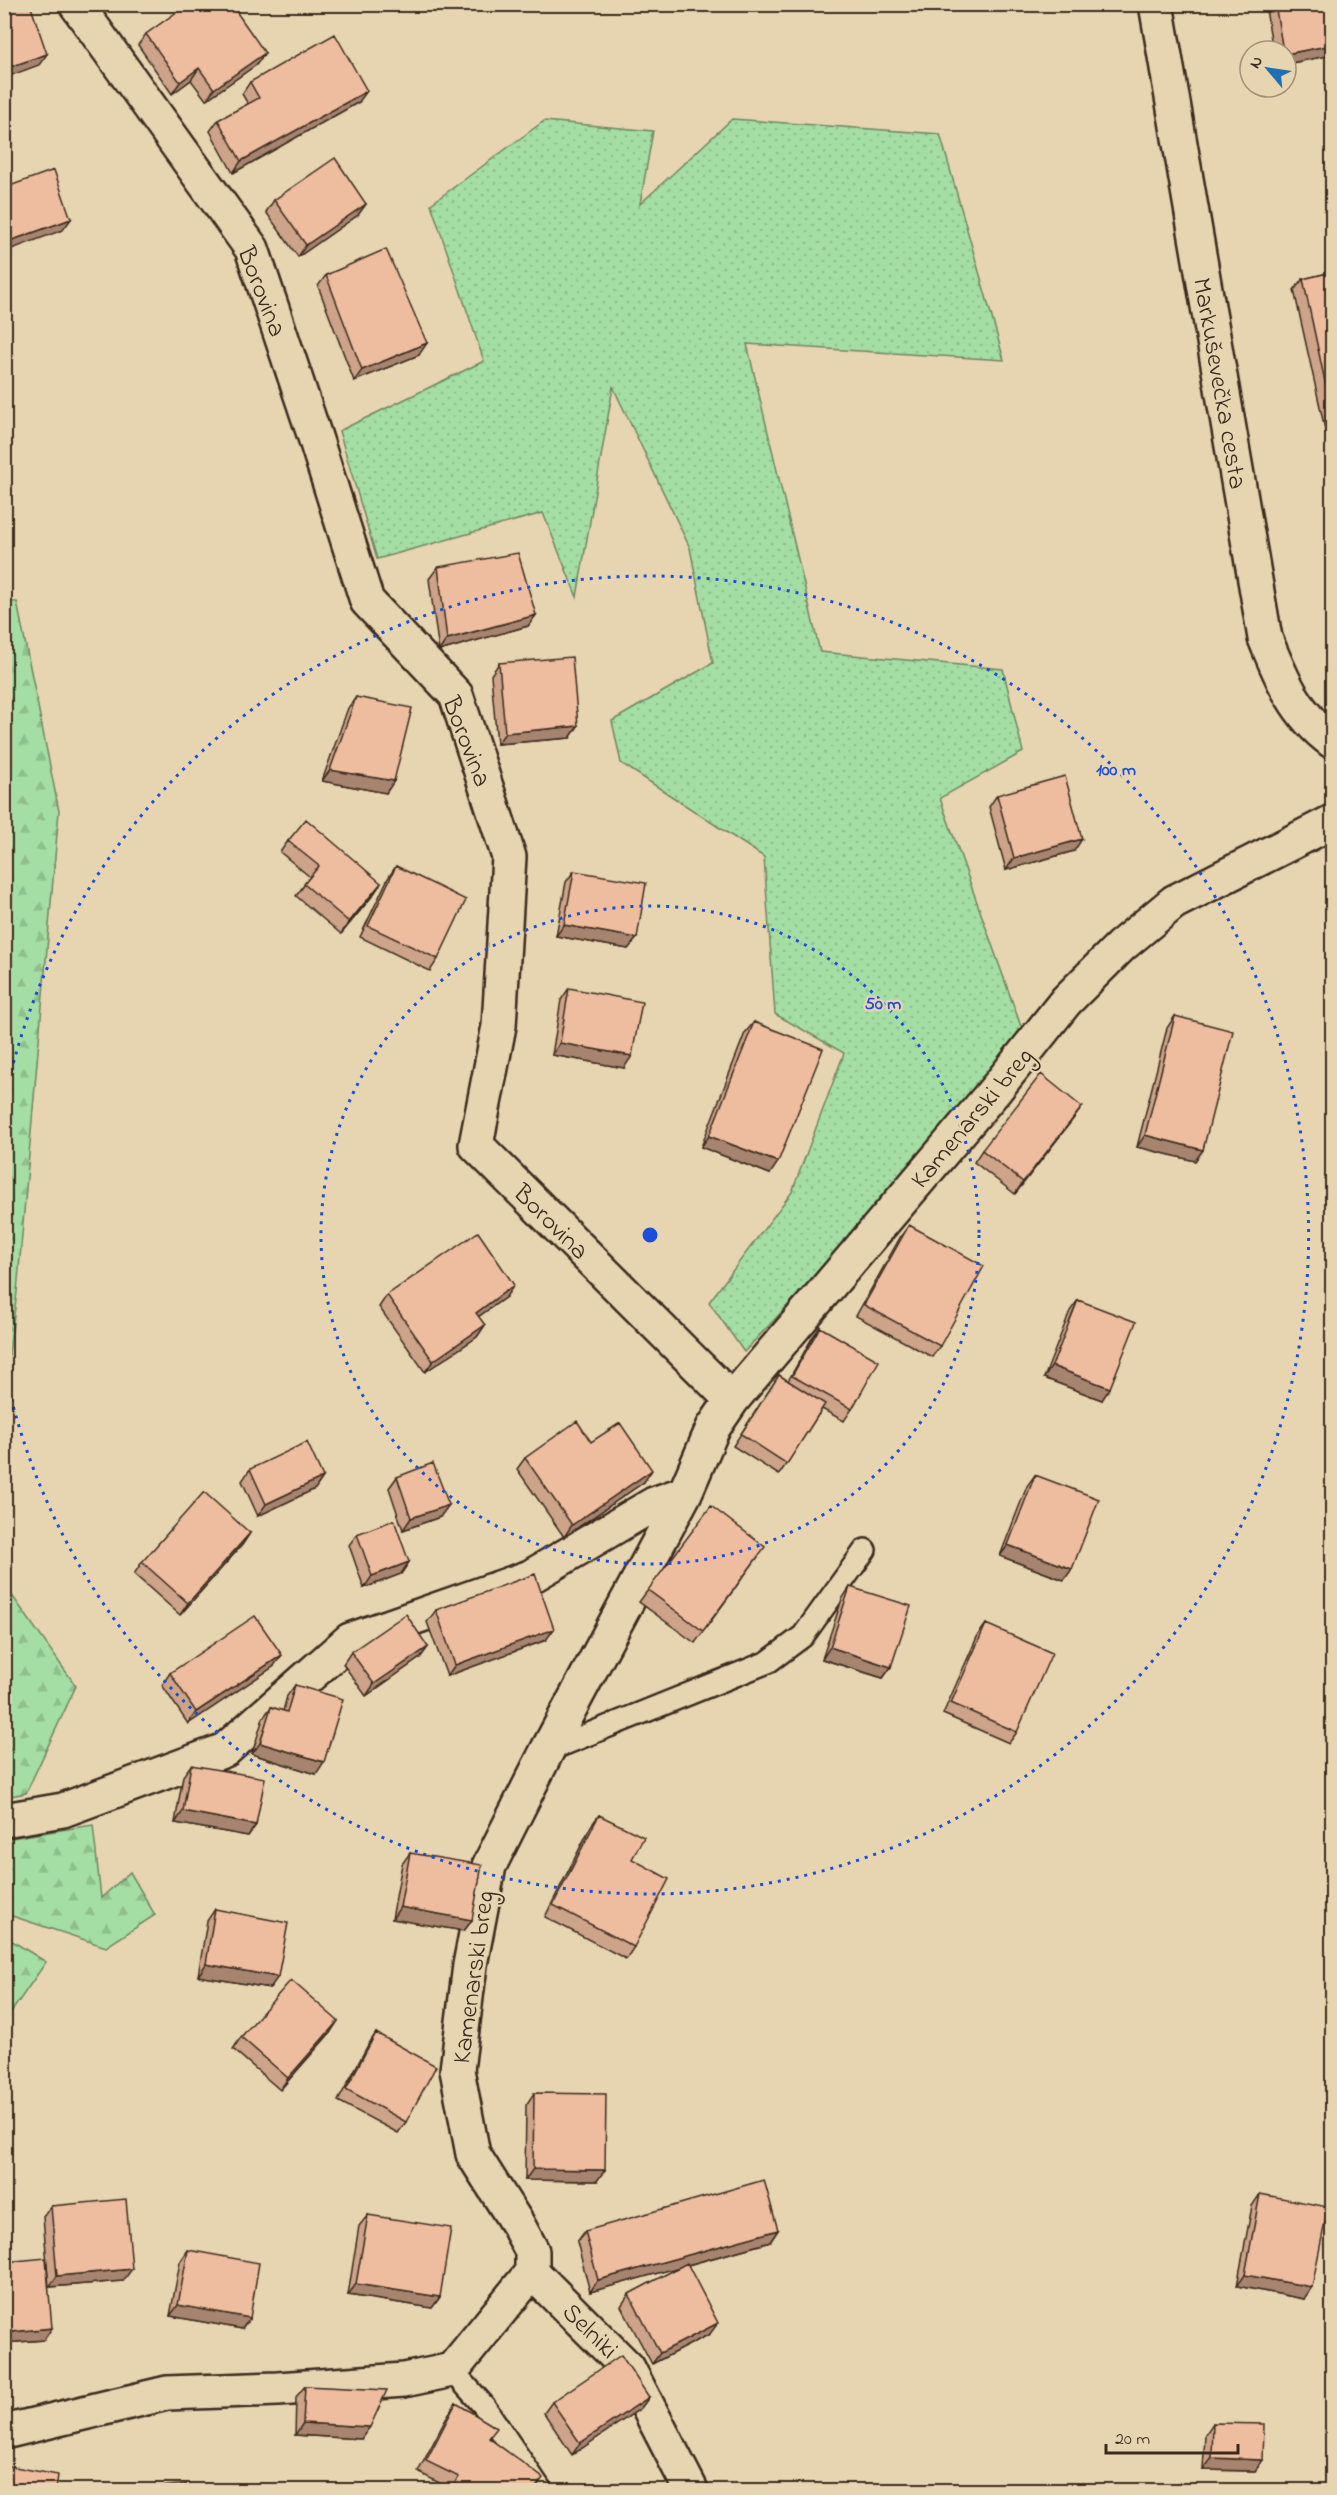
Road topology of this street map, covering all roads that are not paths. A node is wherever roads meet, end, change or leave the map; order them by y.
1 (76, 4) edge
2 (1156, 4) edge
3 (1332, 741) edge
4 (1332, 822) edge
5 (732, 1400) junction
6 (685, 1493) junction
7 (865, 1550) dead end
8 (547, 1751) junction
9 (4, 1820) edge
10 (532, 2272) junction
11 (452, 2370) junction
12 (4, 2432) edge
13 (541, 2490) edge
14 (691, 2490) edge

1 - 5 street, Borovina
2 - 3 street, Markuševečka cesta
4 - 5 street, Kamenarski breg
5 - 6 street, Kamenarski breg
6 - 8 street, Kamenarski breg
6 - 9 street
7 - 8 lane
8 - 10 street, Kamenarski breg
10 - 11 street
10 - 14 street, Selniki
11 - 12 street
11 - 13 lane

